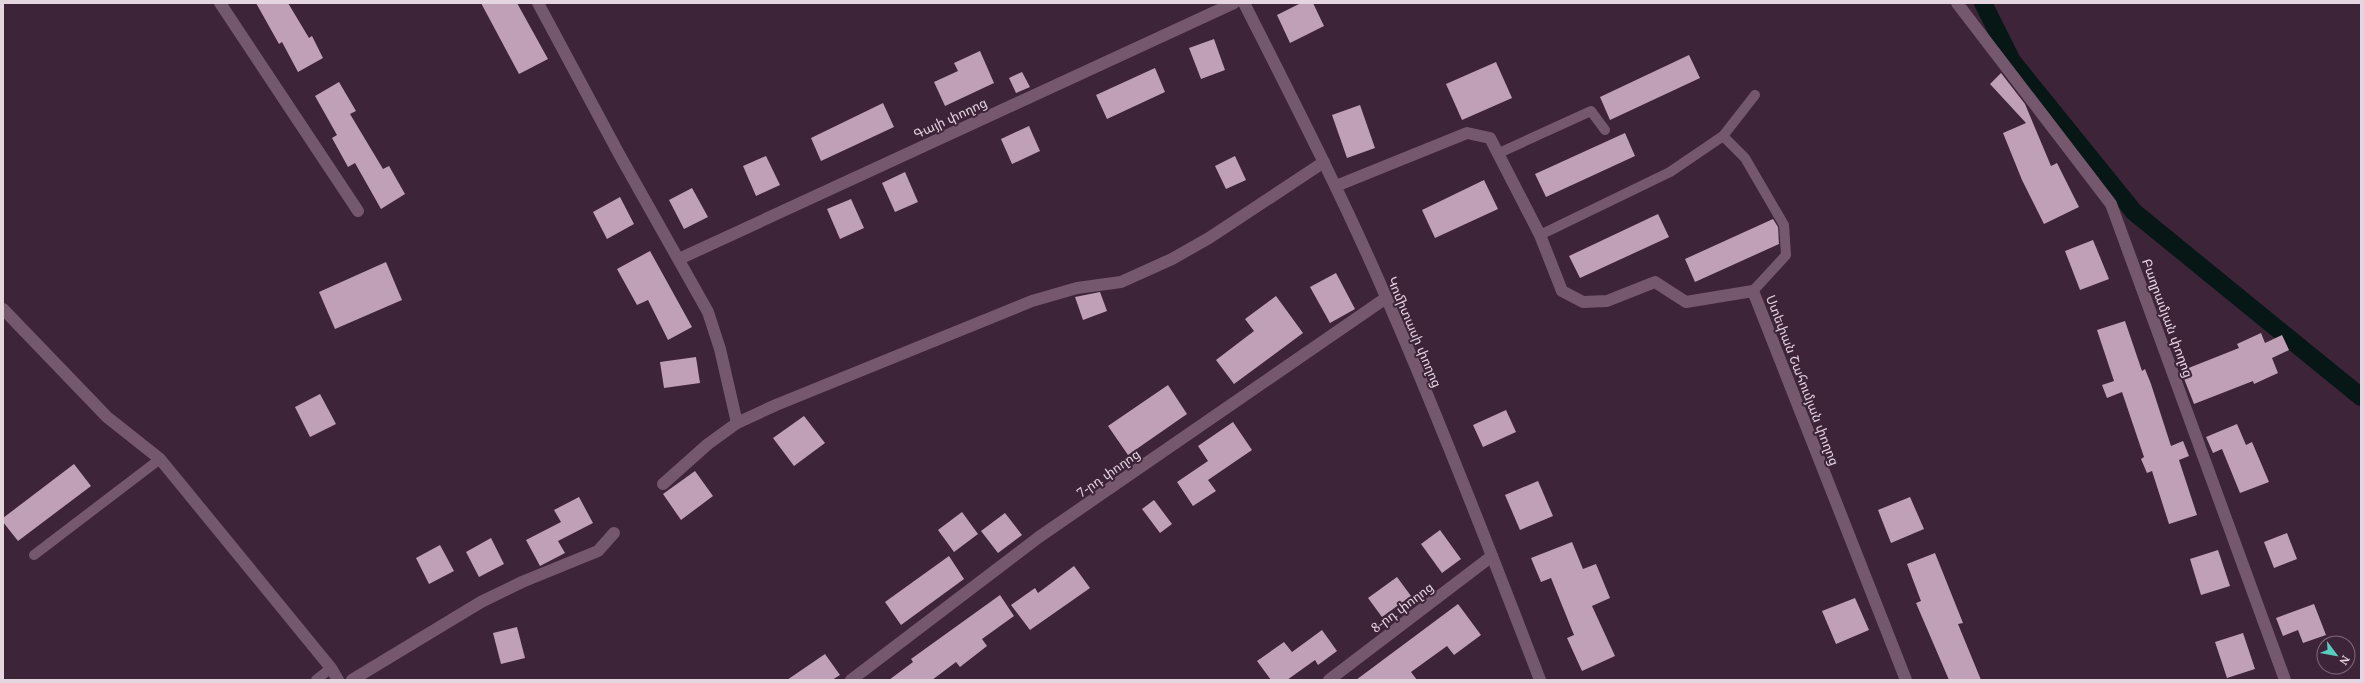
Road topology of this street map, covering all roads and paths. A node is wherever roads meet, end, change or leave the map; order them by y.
1 (220, 3) edge
2 (538, 3) edge
3 (1234, 3) edge
4 (1244, 3) edge
5 (1957, 3) edge
6 (1755, 94) dead end
7 (1605, 130) dead end
8 (1723, 136) junction
9 (1499, 153) junction
10 (1324, 162) junction
11 (1336, 186) junction
12 (358, 211) dead end
13 (1540, 234) junction
14 (679, 259) junction
15 (1753, 291) junction
16 (1386, 298) junction
17 (3, 309) edge
18 (737, 423) junction
19 (160, 459) junction
20 (662, 484) dead end
21 (614, 533) dead end
22 (34, 555) dead end
23 (1492, 556) junction
24 (331, 668) junction
25 (316, 680) edge
26 (338, 680) edge
27 (352, 680) edge
28 (851, 680) edge
29 (1329, 680) edge
30 (1540, 680) edge
31 (1906, 680) edge
32 (2285, 680) edge

1 - 12 street
2 - 14 street
3 - 14 street, Գայի փողոց
4 - 10 street, Կոմիտասի փողոց
5 - 32 street, Բաղրամյան փողոց
6 - 8 lane
7 - 9 lane
8 - 13 lane
8 - 15 lane
9 - 11 street
9 - 13 street
10 - 11 street, Կոմիտասի փողոց
10 - 18 street
11 - 16 street, Կոմիտասի փողոց
13 - 15 street, Ստեփան Շահումյան փողոց
14 - 18 street
15 - 31 street, Ստեփան Շահումյան փողոց
16 - 23 street, Կոմիտասի փողոց
16 - 28 street, 7-րդ փողոց
17 - 19 street
18 - 20 street
19 - 22 lane
19 - 24 street
21 - 27 street
23 - 29 street, 8-րդ փողոց
23 - 30 street, Կոմիտասի փողոց
24 - 25 lane
24 - 26 street

